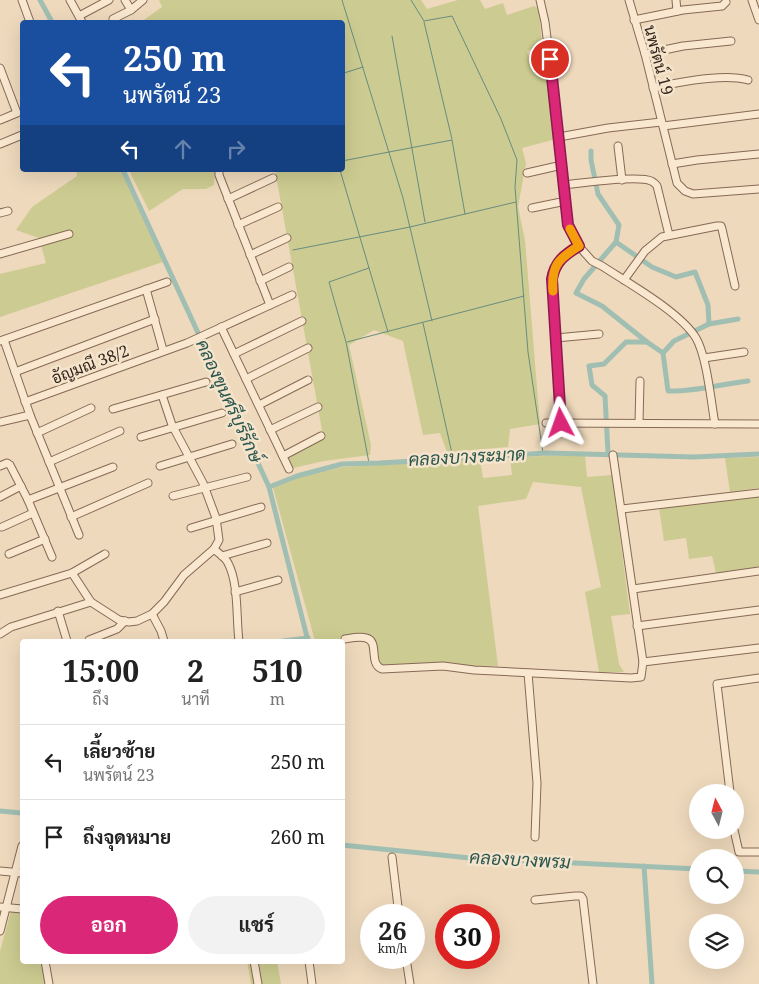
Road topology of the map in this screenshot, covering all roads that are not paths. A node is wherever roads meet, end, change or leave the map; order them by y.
1 (22, 0) edge
2 (70, 0) edge
3 (108, 0) edge
4 (125, 0) edge
5 (143, 0) edge
6 (540, 0) edge
7 (629, 0) edge
8 (676, 0) edge
9 (752, 0) edge
10 (726, 2) dead end
11 (757, 9) edge
12 (131, 10) junction
13 (677, 11) junction
14 (81, 19) edge
15 (113, 19) dead end
16 (29, 20) edge
17 (634, 20) junction
18 (759, 20) edge
19 (731, 42) dead end
20 (644, 54) junction
21 (0, 68) edge
22 (748, 80) dead end
23 (653, 88) junction
24 (759, 114) edge
25 (0, 120) edge
26 (662, 124) junction
27 (20, 136) edge
28 (559, 137) junction
29 (0, 144) edge
30 (618, 146) dead end
31 (759, 154) edge
32 (672, 164) junction
33 (562, 165) junction
34 (219, 172) edge
35 (527, 173) dead end
36 (273, 178) dead end
37 (622, 180) junction
38 (564, 185) junction
39 (759, 189) edge
40 (228, 198) junction
41 (566, 201) junction
42 (278, 207) dead end
43 (532, 208) dead end
44 (8, 211) dead end
45 (0, 213) edge
46 (238, 225) junction
47 (69, 234) dead end
48 (669, 235) junction
49 (287, 238) dead end
50 (579, 246) junction
51 (0, 254) edge
52 (250, 255) junction
53 (290, 267) dead end
54 (624, 280) junction
55 (260, 281) junction
56 (167, 282) dead end
57 (735, 286) dead end
58 (146, 289) junction
59 (292, 295) dead end
60 (270, 305) junction
61 (155, 319) junction
62 (302, 321) dead end
63 (219, 328) junction
64 (599, 334) dead end
65 (556, 338) junction
66 (2, 341) edge
67 (308, 348) dead end
68 (163, 350) junction
69 (744, 352) dead end
70 (234, 354) junction
71 (704, 358) junction
72 (15, 372) junction
73 (246, 379) junction
74 (308, 380) dead end
75 (640, 381) dead end
76 (206, 382) dead end
77 (162, 395) junction
78 (25, 402) junction
79 (259, 404) junction
80 (318, 407) dead end
81 (91, 408) dead end
82 (113, 409) dead end
83 (222, 413) dead end
84 (30, 415) junction
85 (0, 422) edge
86 (546, 423) dead end
87 (561, 423) junction
88 (639, 423) junction
89 (714, 424) junction
90 (759, 424) edge
91 (173, 427) junction
92 (270, 430) junction
93 (120, 431) dead end
94 (37, 433) junction
95 (321, 436) dead end
96 (141, 437) dead end
97 (232, 444) dead end
98 (613, 455) dead end
99 (283, 456) junction
100 (189, 457) junction
101 (49, 462) junction
102 (0, 466) edge
103 (160, 466) dead end
104 (113, 467) dead end
105 (289, 469) dead end
106 (247, 477) dead end
107 (148, 482) dead end
108 (21, 486) junction
109 (205, 488) junction
110 (60, 489) junction
111 (759, 493) edge
112 (173, 496) dead end
113 (0, 497) edge
114 (28, 500) junction
115 (262, 507) dead end
116 (622, 509) junction
117 (33, 513) junction
118 (71, 517) junction
119 (216, 521) junction
120 (2, 527) dead end
121 (192, 528) dead end
122 (79, 535) dead end
123 (45, 540) junction
124 (267, 542) dead end
125 (214, 549) junction
126 (10, 554) dead end
127 (105, 554) dead end
128 (222, 556) junction
129 (52, 557) dead end
130 (759, 571) edge
131 (72, 573) junction
132 (278, 580) dead end
133 (633, 588) junction
134 (235, 592) junction
135 (0, 595) edge
136 (90, 602) junction
137 (759, 610) edge
138 (58, 611) junction
139 (152, 614) junction
140 (125, 621) junction
141 (637, 626) junction
142 (0, 634) edge
143 (67, 639) edge
144 (91, 639) edge
145 (163, 639) edge
146 (239, 639) edge
147 (345, 639) dead end
148 (759, 648) edge
149 (642, 662) junction
150 (528, 673) junction
151 (759, 678) edge
152 (729, 784) edge
153 (535, 836) dead end
154 (736, 839) edge
155 (759, 852) edge
156 (392, 857) dead end
157 (0, 871) edge
158 (19, 872) edge
159 (535, 900) dead end
160 (398, 904) edge
161 (3, 907) edge
162 (20, 909) edge
163 (0, 931) edge
164 (46, 964) edge
165 (255, 964) edge
166 (309, 964) edge
167 (408, 969) edge
168 (49, 984) edge
169 (258, 984) edge
170 (312, 984) edge
171 (410, 984) edge
172 (593, 984) edge

1 - 16 street
2 - 14 street
3 - 14 street
4 - 12 street
5 - 12 street
6 - 28 street
7 - 17 street, นพรัตน์ 19
8 - 13 street
9 - 11 street
10 - 13 street
11 - 18 street
12 - 15 street
13 - 17 street
17 - 20 street, นพรัตน์ 19
19 - 20 street
20 - 23 street, นพรัตน์ 19
21 - 25 street
22 - 23 street
23 - 26 street, นพรัตน์ 19
24 - 26 street
26 - 28 street
26 - 32 street, นพรัตน์ 19
27 - 29 street
28 - 33 street
30 - 37 street
31 - 32 street
32 - 39 street, นพรัตน์ 19
33 - 35 street
33 - 38 street
34 - 40 street
36 - 40 street
37 - 38 street
37 - 48 street
38 - 41 street
40 - 46 street
41 - 43 street
41 - 50 street
42 - 46 street
44 - 45 street
46 - 52 street
47 - 51 street
48 - 54 street
48 - 57 street
49 - 52 street
50 - 54 street
50 - 65 street
52 - 55 street
53 - 55 street
54 - 71 street
55 - 60 street
56 - 58 street
58 - 61 street
58 - 66 street
59 - 60 street, อัญมณี 38/2
60 - 63 street, อัญมณี 38/2
61 - 68 street
61 - 72 street
62 - 70 street
63 - 68 street, อัญมณี 38/2
63 - 70 street
64 - 65 street
65 - 87 street
66 - 72 street
67 - 73 street
68 - 78 street, อัญมณี 38/2
69 - 71 street
70 - 73 street
71 - 89 street
72 - 78 street
73 - 79 street
74 - 79 street
75 - 88 street
76 - 77 street
77 - 82 street
77 - 91 street
78 - 84 street
79 - 92 street
80 - 92 street
81 - 94 street
83 - 91 street
84 - 85 street
84 - 94 street
86 - 87 street
87 - 88 street
88 - 89 street
89 - 90 street
91 - 96 street
91 - 100 street
92 - 99 street
93 - 101 street
94 - 101 street
95 - 99 street
97 - 100 street
98 - 116 street
99 - 105 street
100 - 103 street
100 - 109 street
101 - 110 street
102 - 108 street
104 - 110 street
106 - 109 street
107 - 118 street
108 - 113 street
108 - 114 street
109 - 112 street
109 - 119 street
110 - 114 street
110 - 118 street
111 - 116 street
114 - 117 street
115 - 119 street
116 - 133 street
117 - 120 street
117 - 123 street
118 - 122 street
119 - 121 street
119 - 125 street
123 - 126 street
123 - 129 street
124 - 128 street
125 - 128 street
125 - 139 street
127 - 131 street
128 - 134 street
130 - 133 street
131 - 135 street
131 - 136 street
132 - 134 street
133 - 141 street
134 - 146 street
136 - 138 street
136 - 140 street
137 - 141 street
138 - 142 street
138 - 143 street
139 - 140 street
139 - 145 street
140 - 144 street
141 - 149 street
147 - 150 street
148 - 149 street
149 - 150 street
150 - 153 street
151 - 152 street
154 - 155 street
156 - 160 street
157 - 158 street
158 - 161 street
159 - 172 street
161 - 162 street
161 - 163 street
164 - 168 street
165 - 169 street
166 - 170 street
167 - 171 street

